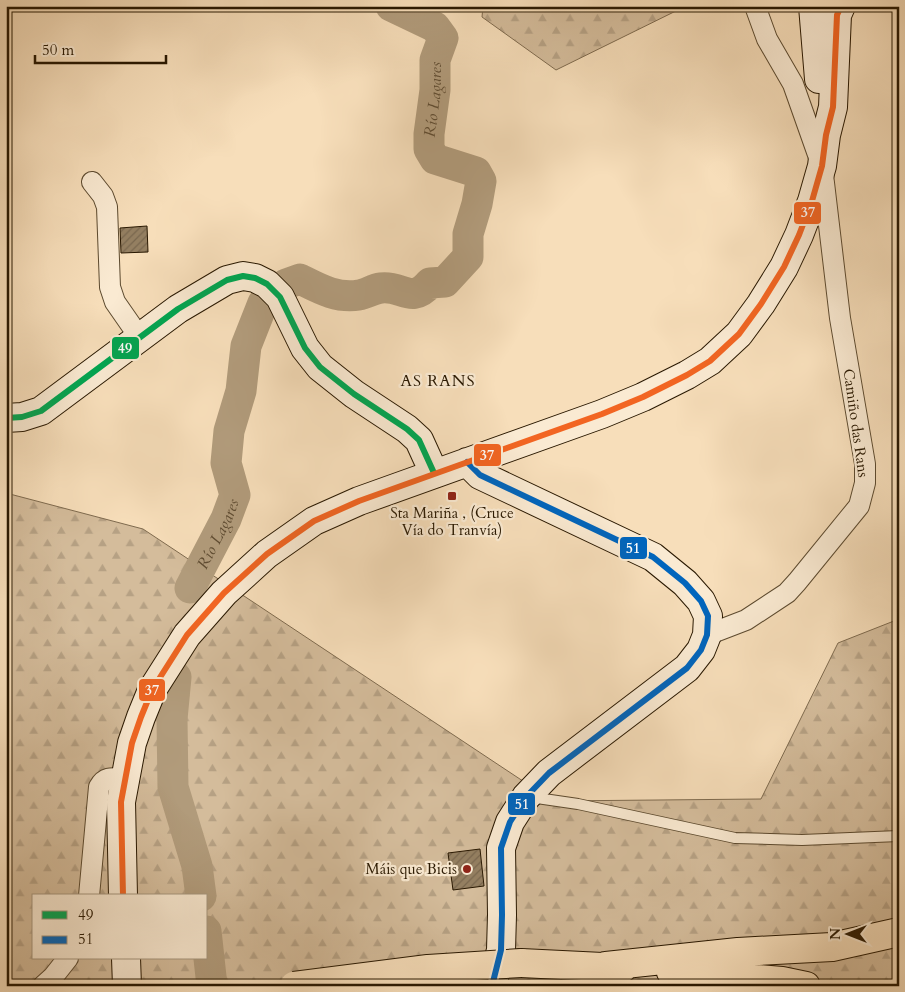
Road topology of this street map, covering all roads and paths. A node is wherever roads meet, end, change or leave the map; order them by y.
1 (755, 6) edge
2 (813, 6) edge
3 (841, 6) edge
4 (826, 135) junction
5 (822, 166) junction
6 (92, 182) dead end
7 (140, 338) junction
8 (6, 418) edge
9 (467, 462) junction
10 (434, 474) junction
11 (707, 635) junction
12 (124, 779) junction
13 (526, 797) junction
14 (899, 836) edge
15 (89, 894) edge
16 (123, 894) edge
17 (899, 932) edge
18 (67, 960) edge
19 (126, 960) edge
20 (606, 966) junction
21 (43, 986) edge
22 (126, 986) edge
23 (294, 986) edge
24 (492, 986) edge
25 (806, 986) edge

1 - 5 street, Camiño das Rans
2 - 4 main road
3 - 4 main road
4 - 5 main road
5 - 9 main road
5 - 11 street, Camiño das Rans
6 - 7 street
7 - 8 main road
7 - 10 main road
9 - 10 main road
9 - 11 main road
10 - 12 main road
11 - 13 main road
12 - 15 street
12 - 16 main road
13 - 14 lane
13 - 24 main road
17 - 20 highway
18 - 21 street
19 - 22 main road
20 - 23 highway, bridge
20 - 25 highway

